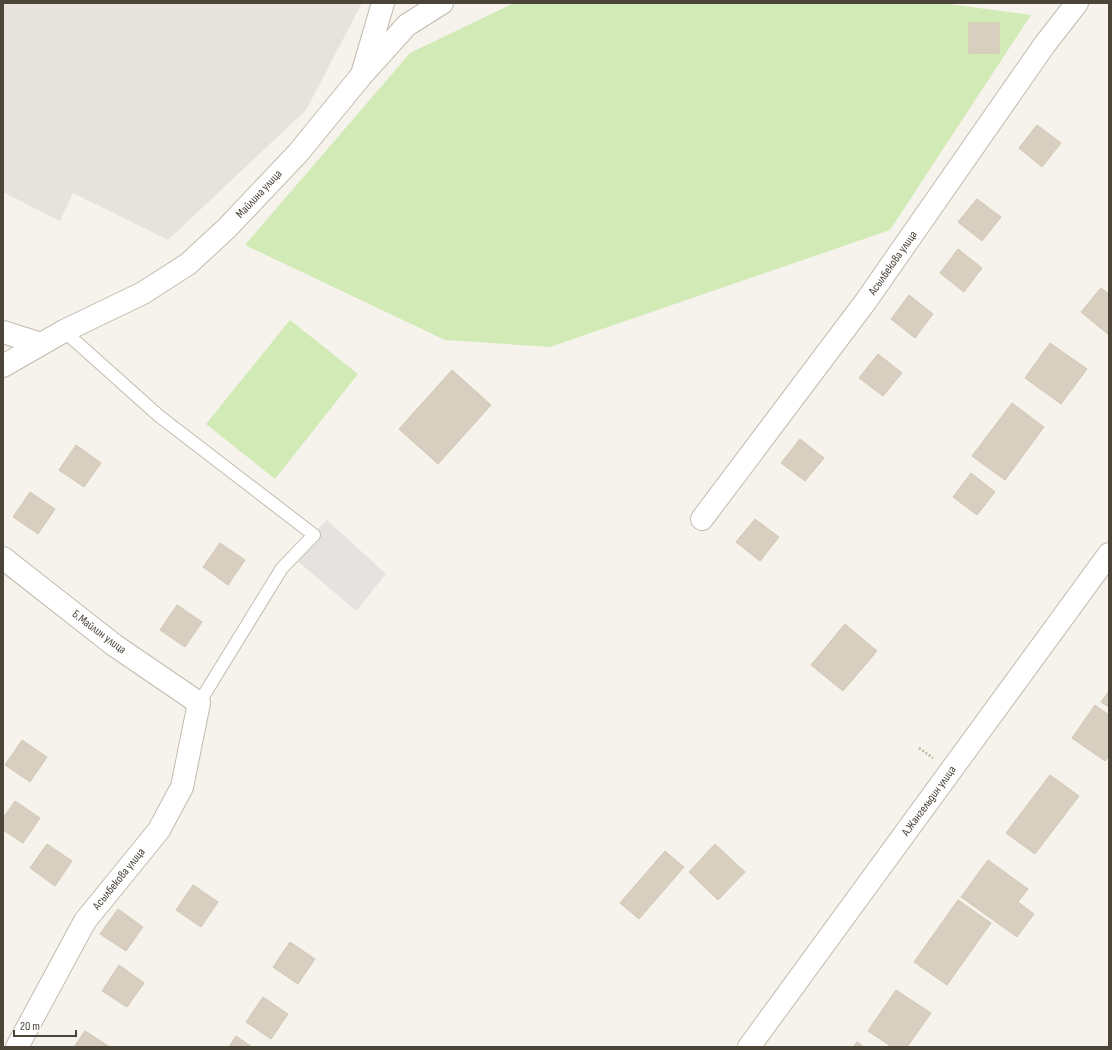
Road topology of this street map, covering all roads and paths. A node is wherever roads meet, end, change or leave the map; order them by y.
1 (383, 3) edge
2 (442, 3) edge
3 (1077, 3) edge
4 (361, 76) junction
5 (64, 331) junction
6 (3, 332) edge
7 (41, 344) junction
8 (3, 366) edge
9 (702, 519) dead end
10 (1109, 554) edge
11 (3, 558) edge
12 (199, 703) junction
13 (17, 1047) edge
14 (749, 1047) edge

1 - 4 street
2 - 4 street, Майлина улица
3 - 9 street, Асылбекова улица
4 - 5 street, Майлина улица
5 - 7 street, Майлина улица
5 - 12 lane
6 - 7 street
7 - 8 street, Майлина улица
10 - 14 street, А.Жангельдин улица
11 - 12 street, Б.Майлин улица
12 - 13 street, Асылбекова улица

